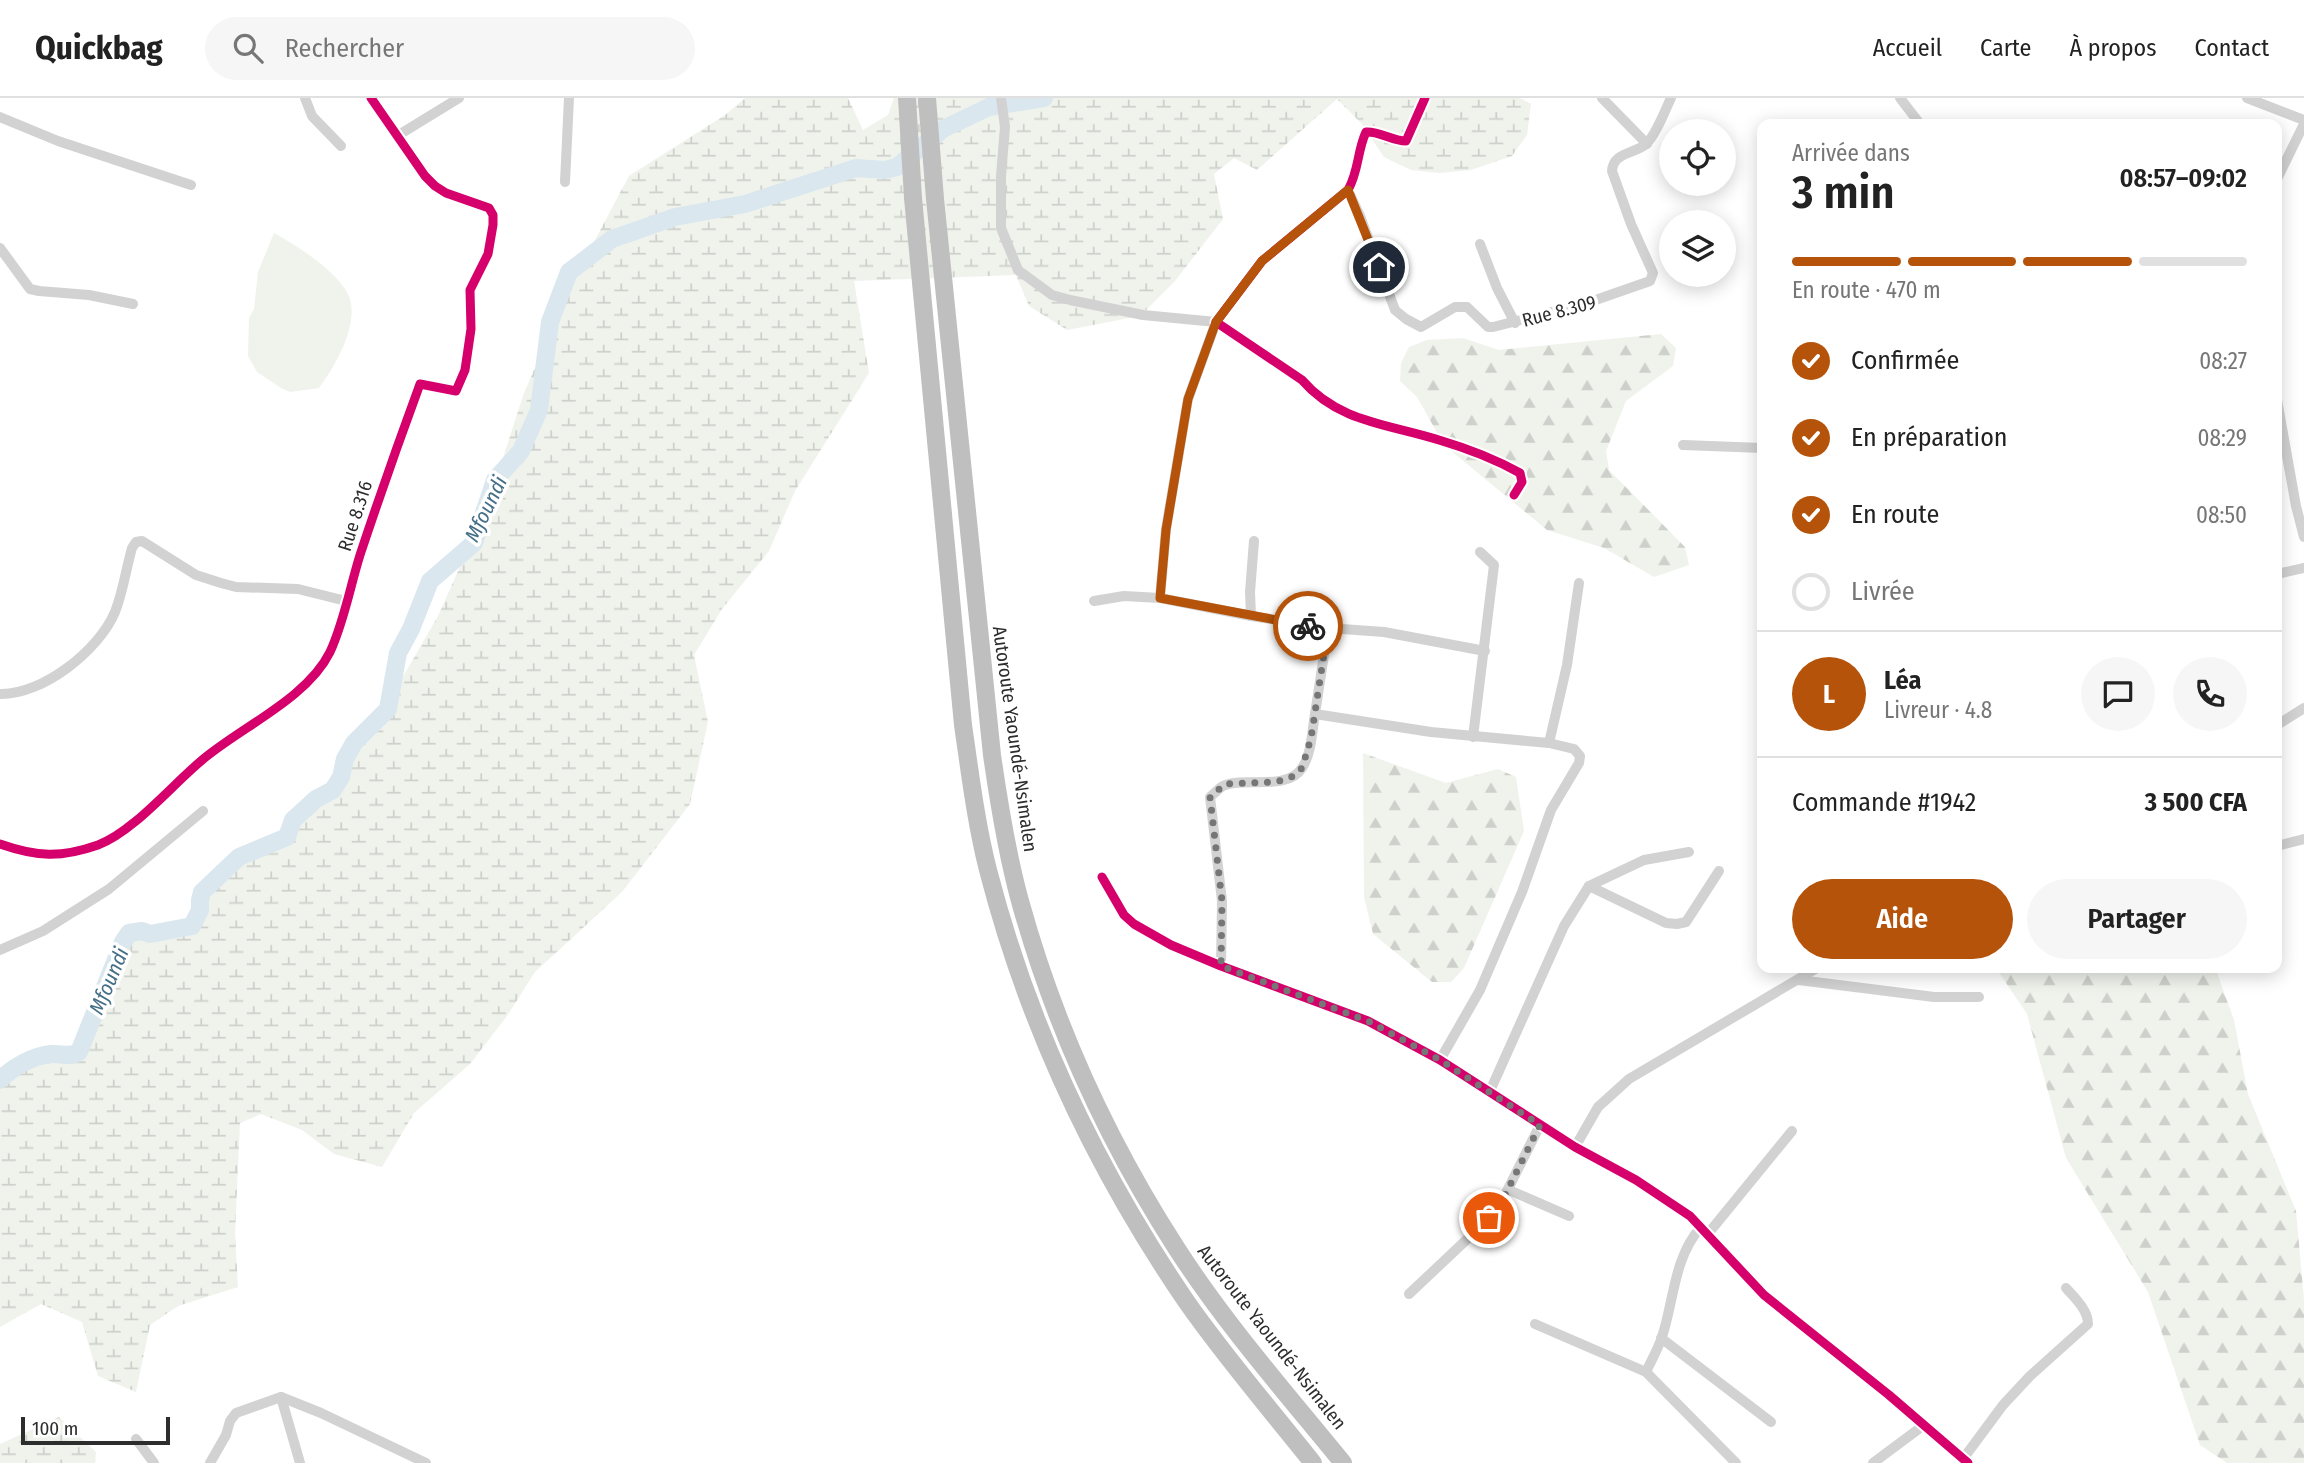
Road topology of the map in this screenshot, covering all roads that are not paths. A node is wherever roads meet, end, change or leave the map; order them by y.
1 (305, 98) edge
2 (371, 98) edge
3 (459, 98) edge
4 (569, 98) edge
5 (907, 98) edge
6 (1000, 98) edge
7 (1425, 98) edge
8 (1602, 98) edge
9 (1671, 98) edge
10 (1900, 98) edge
11 (2247, 98) edge
12 (927, 99) edge
13 (0, 117) edge
14 (1916, 119) edge
15 (2304, 122) edge
16 (397, 136) junction
17 (1647, 144) junction
18 (341, 146) dead end
19 (2282, 168) edge
20 (565, 182) dead end
21 (191, 185) dead end
22 (1348, 190) junction
23 (1480, 244) dead end
24 (0, 248) edge
25 (133, 304) dead end
26 (1216, 322) junction
27 (1515, 323) junction
28 (2282, 439) edge
29 (1682, 445) dead end
30 (1757, 448) edge
31 (1514, 495) dead end
32 (2304, 537) edge
33 (1254, 541) dead end
34 (1480, 552) dead end
35 (2304, 568) edge
36 (2282, 572) edge
37 (1580, 583) dead end
38 (1160, 598) junction
39 (346, 601) junction
40 (1094, 601) dead end
41 (1251, 617) junction
42 (1328, 628) junction
43 (1485, 651) junction
44 (0, 694) edge
45 (2304, 708) edge
46 (1314, 713) junction
47 (2282, 722) edge
48 (1473, 737) junction
49 (1549, 743) junction
50 (202, 811) dead end
51 (2304, 839) edge
52 (0, 844) edge
53 (2282, 845) edge
54 (1689, 852) dead end
55 (1719, 871) dead end
56 (1102, 877) dead end
57 (1590, 886) junction
58 (0, 950) edge
59 (1221, 966) junction
60 (1809, 973) edge
61 (1798, 980) junction
62 (1979, 997) dead end
63 (1440, 1060) junction
64 (1490, 1091) junction
65 (1540, 1125) junction
66 (1793, 1131) dead end
67 (1575, 1147) junction
68 (1508, 1190) junction
69 (1569, 1216) dead end
70 (1704, 1231) junction
71 (2066, 1288) dead end
72 (1409, 1294) dead end
73 (1535, 1324) dead end
74 (1661, 1338) junction
75 (1646, 1372) junction
76 (281, 1396) junction
77 (1771, 1422) dead end
78 (1924, 1425) junction
79 (136, 1439) dead end
80 (1966, 1461) edge
81 (154, 1463) edge
82 (210, 1463) edge
83 (300, 1463) edge
84 (426, 1463) edge
85 (1313, 1463) edge
86 (1343, 1463) edge
87 (1737, 1463) edge
88 (1873, 1463) edge

1 - 18 street
2 - 16 street, Rue 8.316
3 - 16 street
4 - 20 street
5 - 85 highway
6 - 26 street
7 - 22 street
8 - 17 street
9 - 17 street
10 - 14 street
11 - 15 street
12 - 86 highway, Autoroute Yaoundé-Nsimalen
13 - 21 street
15 - 19 street
16 - 39 street, Rue 8.316
17 - 27 street, Rue 8.309
22 - 26 street
22 - 27 street, Rue 8.309
23 - 27 street
24 - 25 street
26 - 31 street
26 - 38 street
28 - 32 street
29 - 30 street
33 - 41 street
34 - 43 street
35 - 36 street
37 - 49 street
38 - 40 street
38 - 41 street
39 - 44 street
39 - 52 street, Rue 8.316
41 - 42 street
42 - 43 street
42 - 46 street
43 - 48 street
45 - 47 street
46 - 48 street
46 - 59 street
48 - 49 street
49 - 63 street
50 - 58 street
51 - 53 street
54 - 57 street
55 - 57 street
56 - 59 street
57 - 64 street
59 - 63 street
60 - 61 street
61 - 62 street
61 - 67 street
63 - 64 street
64 - 65 street
65 - 67 street
65 - 68 street
66 - 70 street
67 - 70 street
68 - 69 street
68 - 72 street
70 - 74 street
70 - 78 street
71 - 80 street
73 - 75 street
74 - 75 street
74 - 77 street
75 - 87 street
76 - 82 street
76 - 83 street
76 - 84 street
78 - 80 street
78 - 88 street
79 - 81 street

